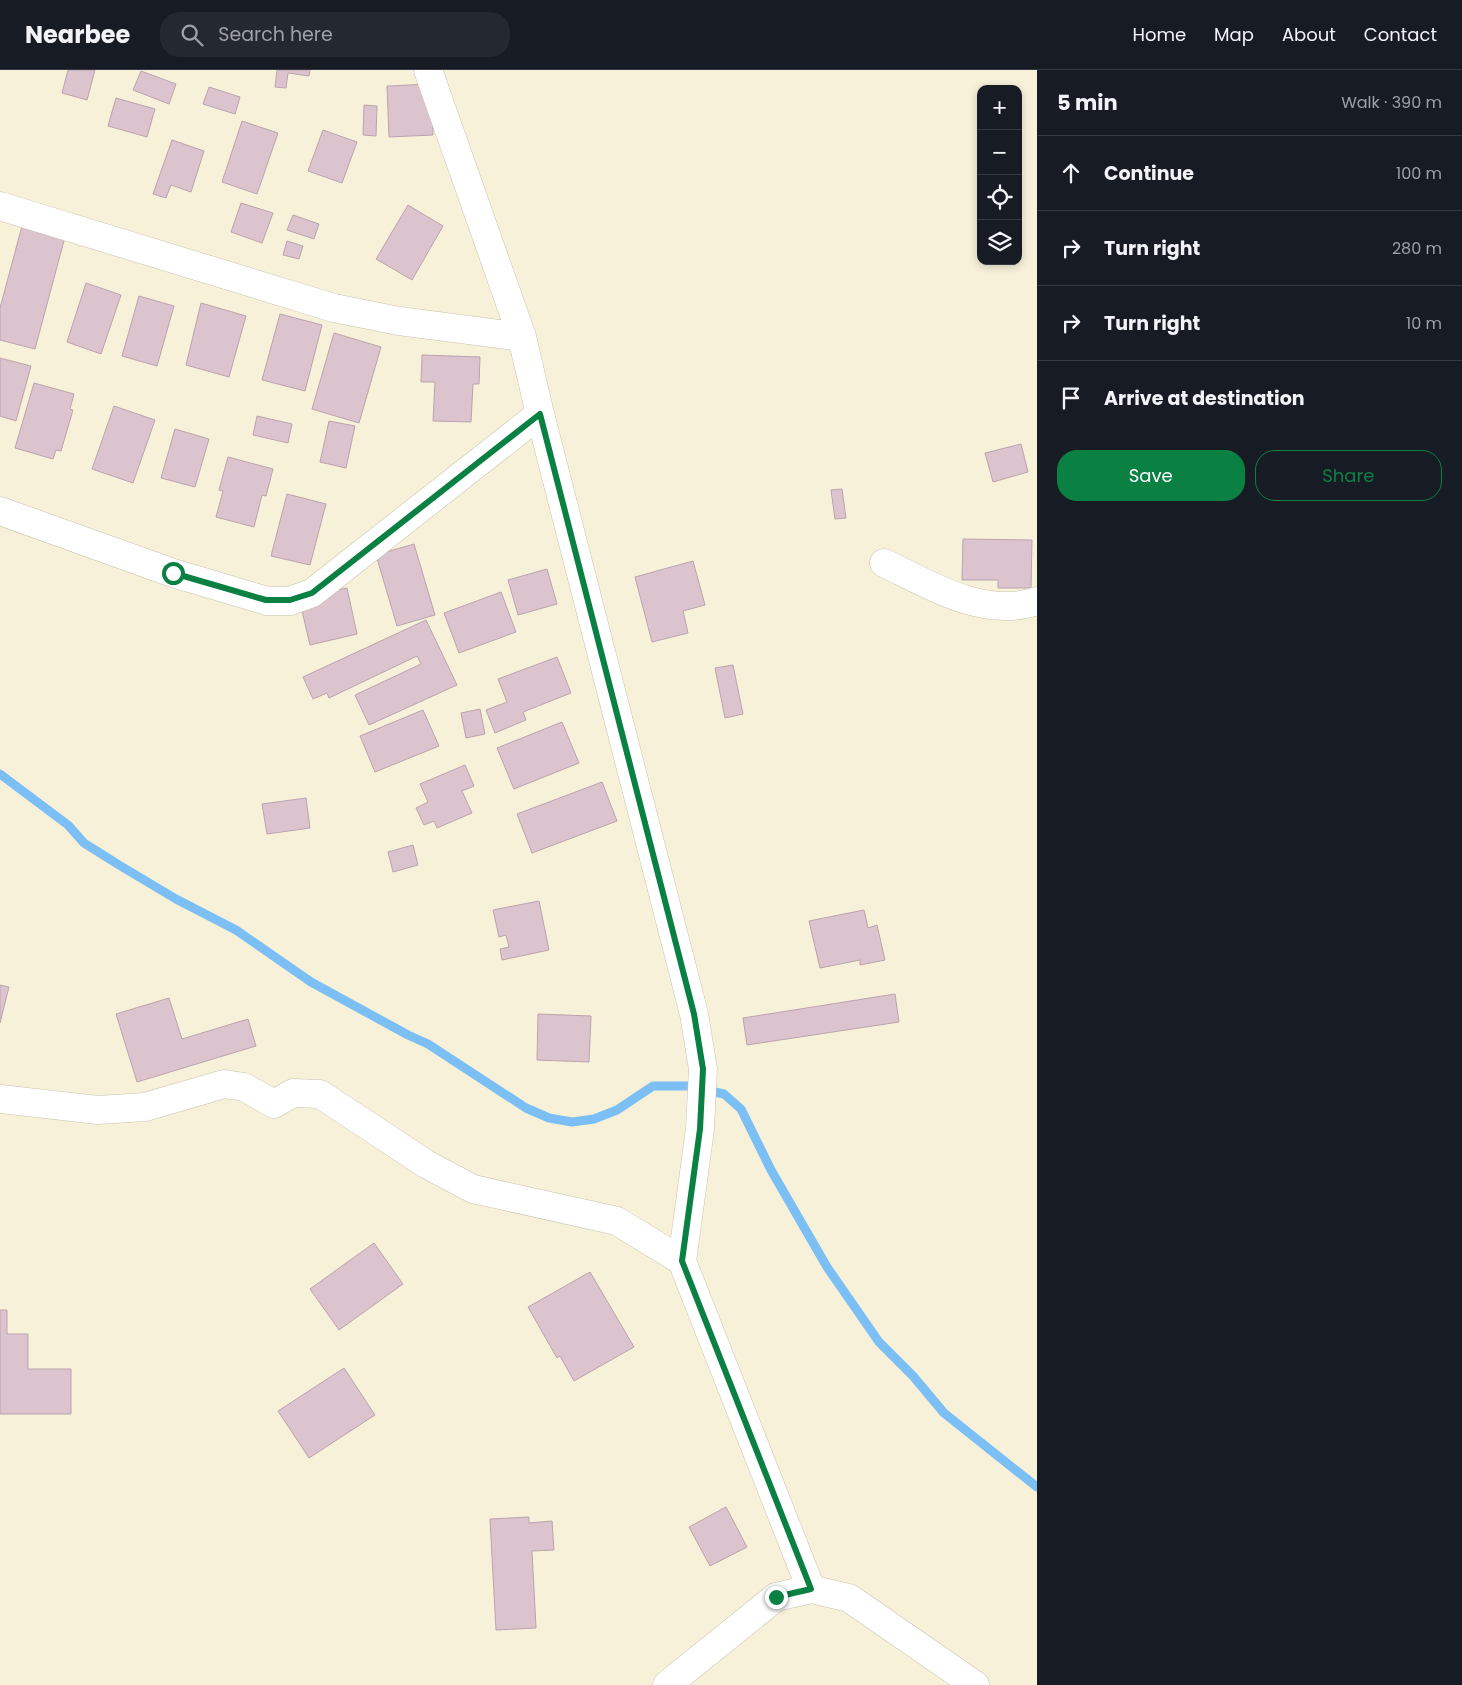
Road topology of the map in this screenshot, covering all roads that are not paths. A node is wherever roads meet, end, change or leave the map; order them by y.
1 (428, 70) edge
2 (0, 206) edge
3 (522, 337) junction
4 (540, 414) junction
5 (0, 511) edge
6 (884, 563) dead end
7 (1037, 602) edge
8 (0, 1099) edge
9 (682, 1261) junction
10 (811, 1589) junction
11 (667, 1685) edge
12 (975, 1685) edge

1 - 3 street
2 - 3 street
3 - 4 street
4 - 5 street
4 - 9 street
6 - 7 street
8 - 9 street
9 - 10 street
10 - 11 street
10 - 12 street

